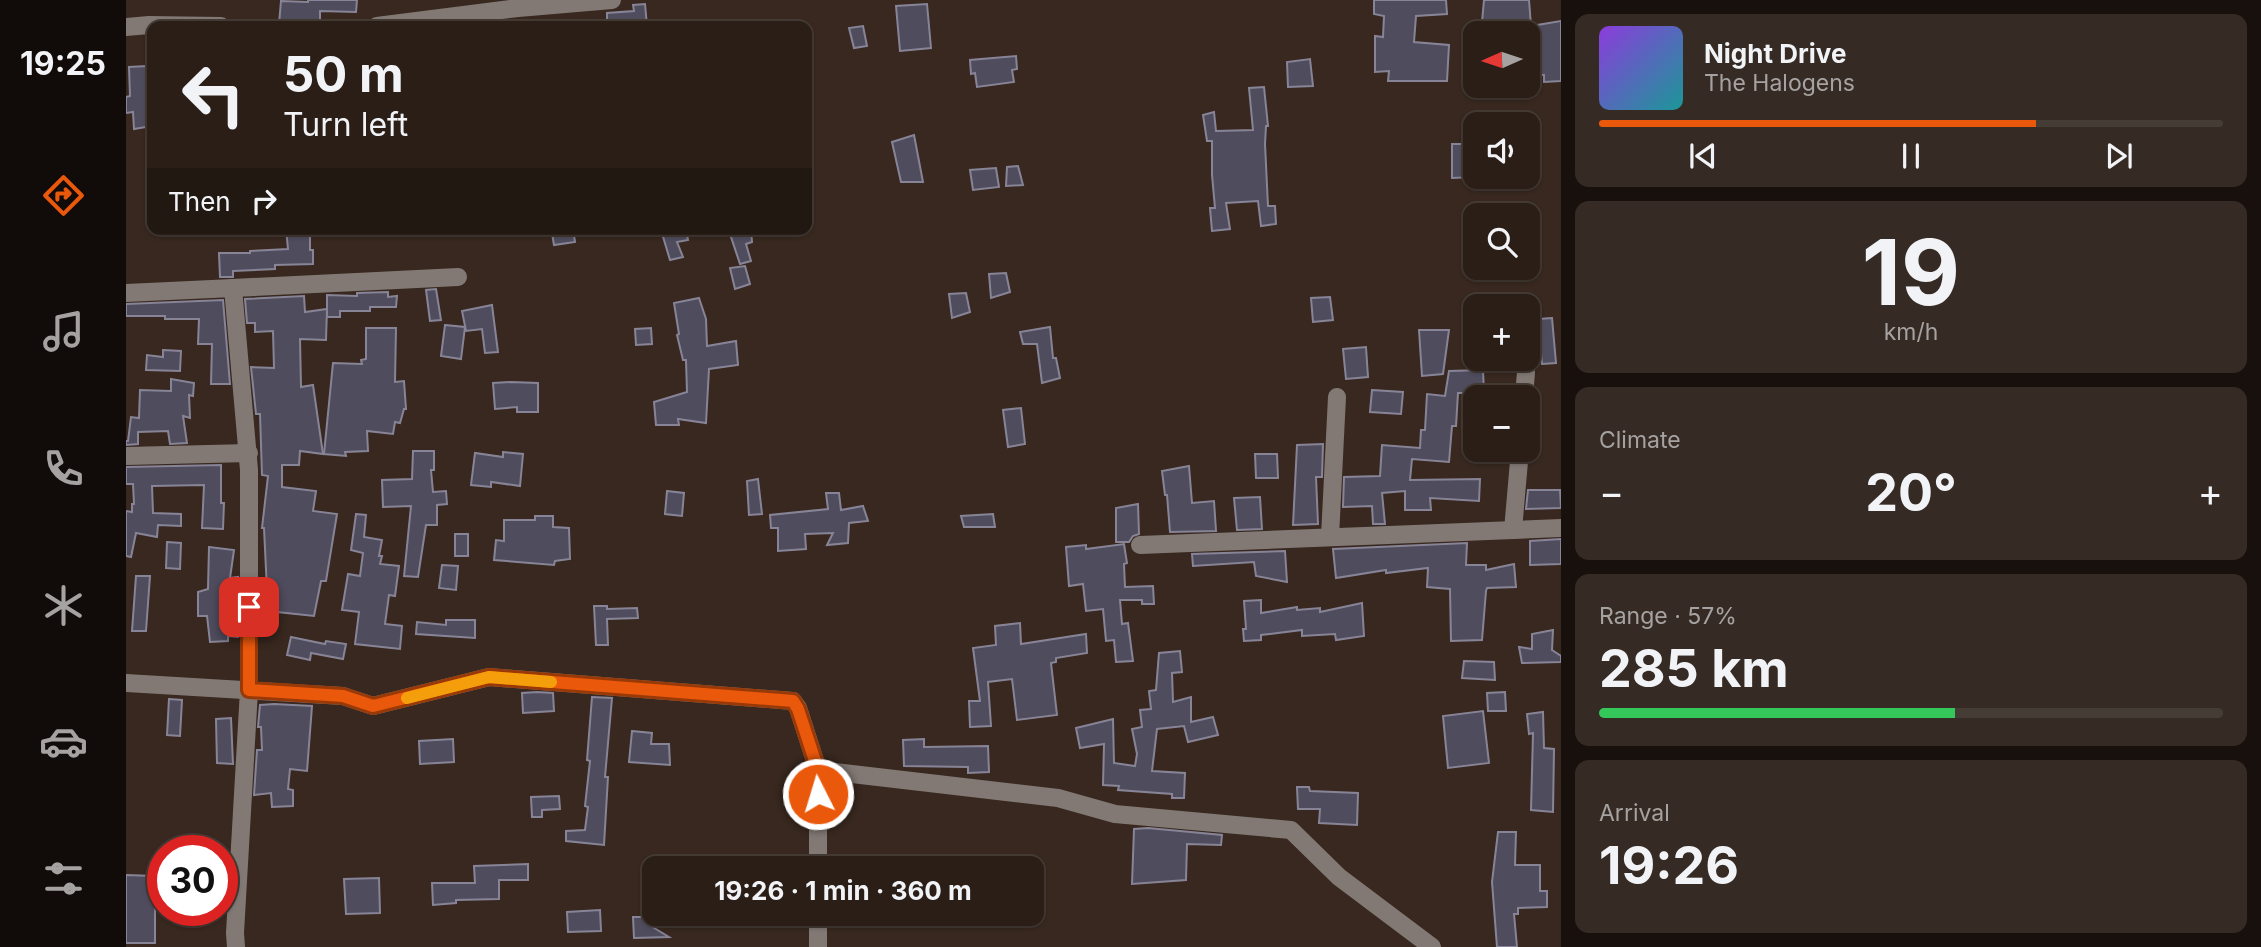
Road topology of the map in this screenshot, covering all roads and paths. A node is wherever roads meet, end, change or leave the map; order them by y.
1 (612, 0) edge
2 (518, 4) edge
3 (409, 21) edge
4 (147, 25) edge
5 (126, 27) edge
6 (458, 277) dead end
7 (233, 288) junction
8 (126, 293) edge
9 (1525, 372) dead end
10 (1524, 385) edge
11 (1337, 397) dead end
12 (249, 453) junction
13 (126, 456) edge
14 (1519, 462) edge
15 (1561, 528) edge
16 (1513, 530) junction
17 (1330, 537) junction
18 (1140, 545) dead end
19 (126, 683) edge
20 (249, 690) junction
21 (818, 770) junction
22 (818, 856) edge
23 (818, 926) edge
24 (236, 947) edge
25 (818, 947) edge
26 (1432, 947) edge

1 - 2 street
2 - 3 street
4 - 5 street
6 - 7 street
7 - 8 street
7 - 12 street
9 - 10 street
11 - 17 street
12 - 13 street
12 - 20 street
14 - 16 street
15 - 16 street
16 - 17 street
17 - 18 street
19 - 20 street
20 - 21 street
20 - 24 street
21 - 22 street
21 - 26 street
23 - 25 street

